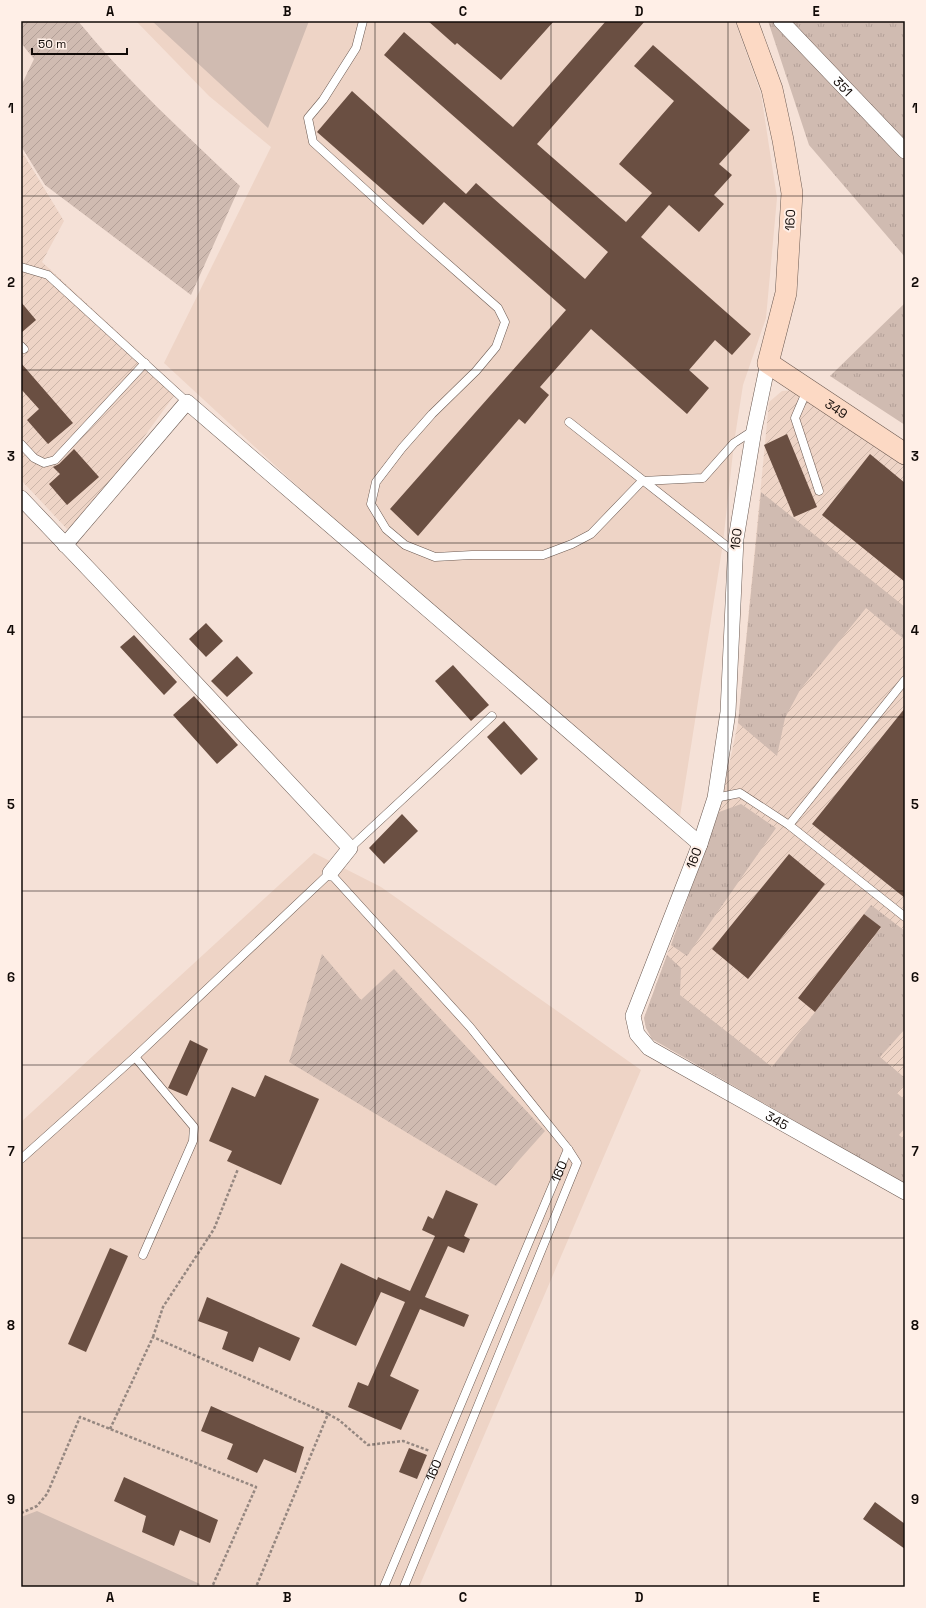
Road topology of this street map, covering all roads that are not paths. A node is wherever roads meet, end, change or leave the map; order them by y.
1 (363, 21) edge
2 (747, 21) edge
3 (781, 21) edge
4 (905, 151) edge
5 (21, 267) edge
6 (145, 363) junction
7 (768, 363) junction
8 (808, 389) junction
9 (187, 402) junction
10 (569, 422) dead end
11 (754, 430) junction
12 (21, 444) edge
13 (905, 454) edge
14 (642, 481) junction
15 (819, 491) dead end
16 (21, 498) edge
17 (65, 545) junction
18 (734, 552) junction
19 (905, 680) edge
20 (492, 716) dead end
21 (715, 798) junction
22 (789, 825) junction
23 (700, 844) junction
24 (350, 848) junction
25 (330, 873) junction
26 (905, 917) edge
27 (649, 1048) joint
28 (135, 1057) junction
29 (568, 1149) junction
30 (21, 1159) edge
31 (905, 1192) edge
32 (143, 1255) dead end
33 (384, 1587) edge
34 (404, 1587) edge

1 - 14 lane
2 - 7 street, 160
3 - 4 street, 351
5 - 6 lane
6 - 9 lane
6 - 12 lane
7 - 8 street, 349
7 - 11 street, 160
8 - 13 street, 349
8 - 15 lane
9 - 17 street
9 - 23 street
10 - 14 lane
11 - 14 lane
11 - 18 street, 160
14 - 18 lane
16 - 17 street
17 - 24 street
18 - 21 street, 160
19 - 22 lane
20 - 24 lane
21 - 22 lane
21 - 23 street, 160
22 - 26 lane
23 - 27 street, 160
24 - 25 street
25 - 28 lane
25 - 29 lane
27 - 31 street, 345
28 - 30 lane
28 - 32 lane
29 - 33 lane, 160
29 - 34 lane, 160

